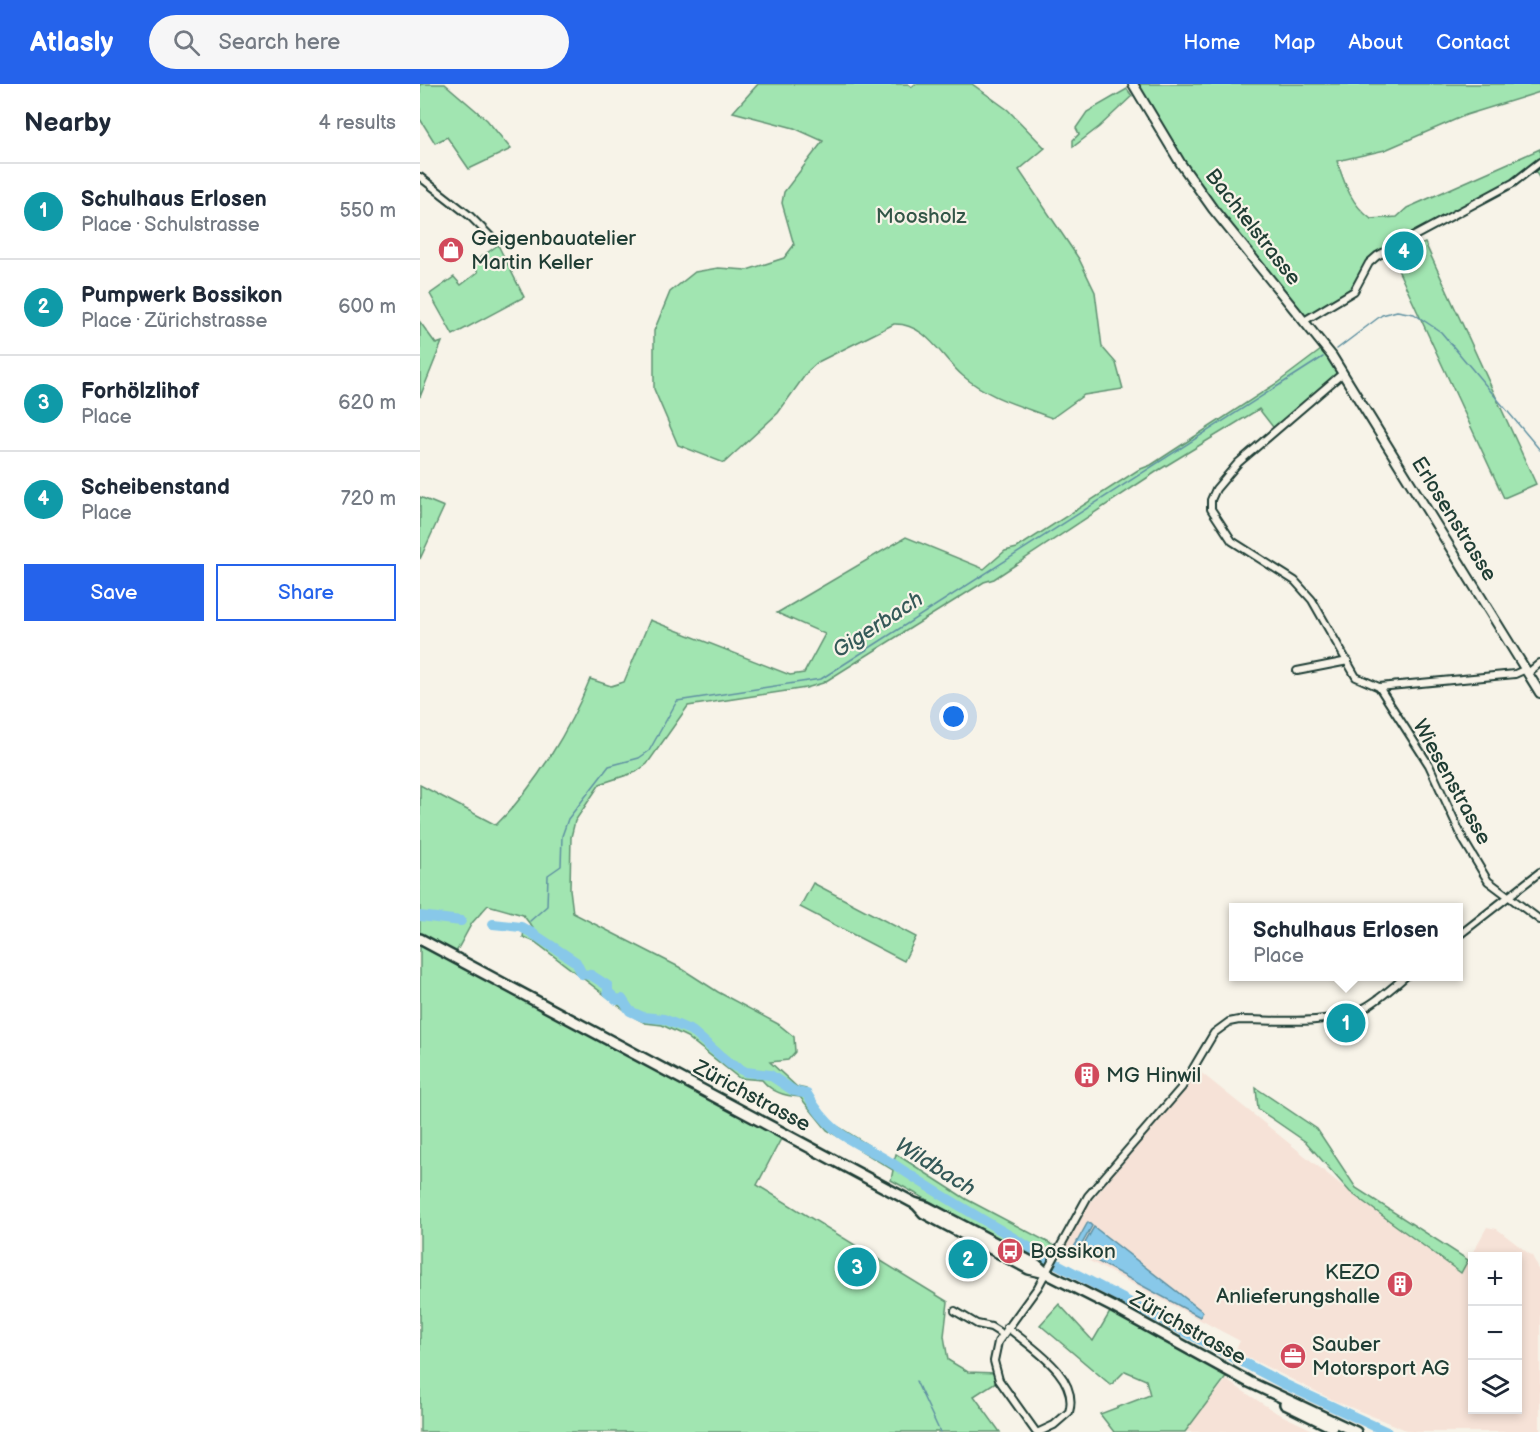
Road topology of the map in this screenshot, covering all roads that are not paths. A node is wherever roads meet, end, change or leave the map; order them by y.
1 (1133, 84) edge
2 (1540, 162) edge
3 (420, 177) edge
4 (492, 238) dead end
5 (1304, 321) junction
6 (1343, 373) junction
7 (1352, 387) joint
8 (1348, 661) junction
9 (1540, 663) edge
10 (1297, 671) dead end
11 (1527, 671) junction
12 (1379, 687) junction
13 (1540, 693) edge
14 (1540, 872) edge
15 (1510, 896) junction
16 (1540, 920) edge
17 (1463, 932) edge
18 (420, 939) edge
19 (1400, 981) edge
20 (1046, 1273) junction
21 (955, 1311) dead end
22 (1007, 1327) junction
23 (1002, 1334) junction
24 (1249, 1382) junction
25 (1038, 1432) edge
26 (1342, 1432) edge
27 (1356, 1432) edge

1 - 5 street, Bachtelstrasse
2 - 5 street
3 - 4 street
5 - 6 street, Bachtelstrasse
6 - 7 street, Bachtelstrasse
6 - 8 street, Wiesenstrasse
7 - 11 street, Erlosenstrasse
8 - 10 street
8 - 12 street, Wiesenstrasse
9 - 11 street
11 - 12 street
11 - 13 street, Erlosenstrasse
12 - 15 street, Wiesenstrasse
14 - 15 street
15 - 16 street, Wiesenstrasse
15 - 17 street
18 - 20 main road, Zürichstrasse
19 - 20 street
20 - 22 street
20 - 24 main road, Zürichstrasse
21 - 23 street
22 - 23 street
22 - 25 street
23 - 25 street
24 - 26 main road, Zürichstrasse
24 - 27 main road, Zürichstrasse

